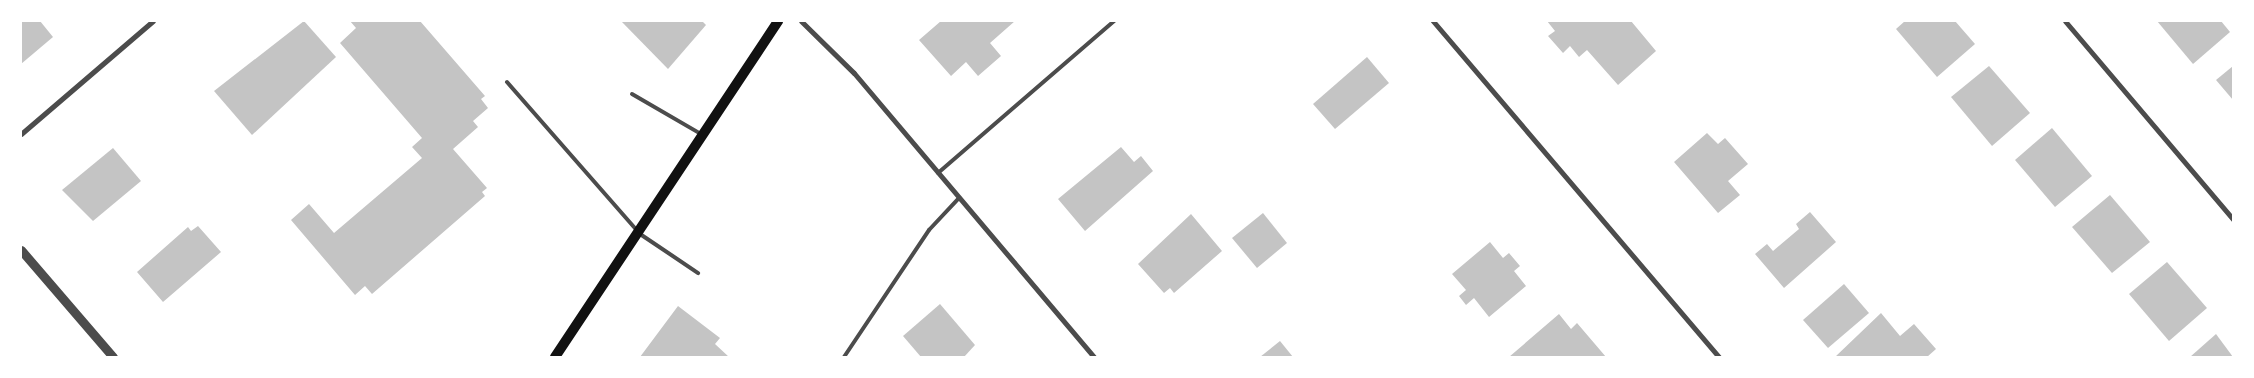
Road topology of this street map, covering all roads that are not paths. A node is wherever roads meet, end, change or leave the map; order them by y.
1 (153, 21) edge
2 (778, 21) edge
3 (801, 21) edge
4 (1114, 21) edge
5 (1433, 21) edge
6 (2065, 21) edge
7 (507, 82) dead end
8 (632, 94) dead end
9 (21, 134) edge
10 (703, 135) junction
11 (938, 173) junction
12 (960, 198) junction
13 (2233, 219) edge
14 (640, 234) junction
15 (21, 250) edge
16 (698, 273) dead end
17 (112, 357) edge
18 (555, 357) edge
19 (844, 357) edge
20 (1094, 357) edge
21 (1719, 357) edge

1 - 9 street
2 - 10 main road
3 - 11 street
4 - 11 lane
5 - 21 street
6 - 13 street
7 - 14 lane
8 - 10 lane
10 - 14 main road
11 - 12 street
12 - 19 lane
12 - 20 street
14 - 16 lane
14 - 18 main road
15 - 17 street

